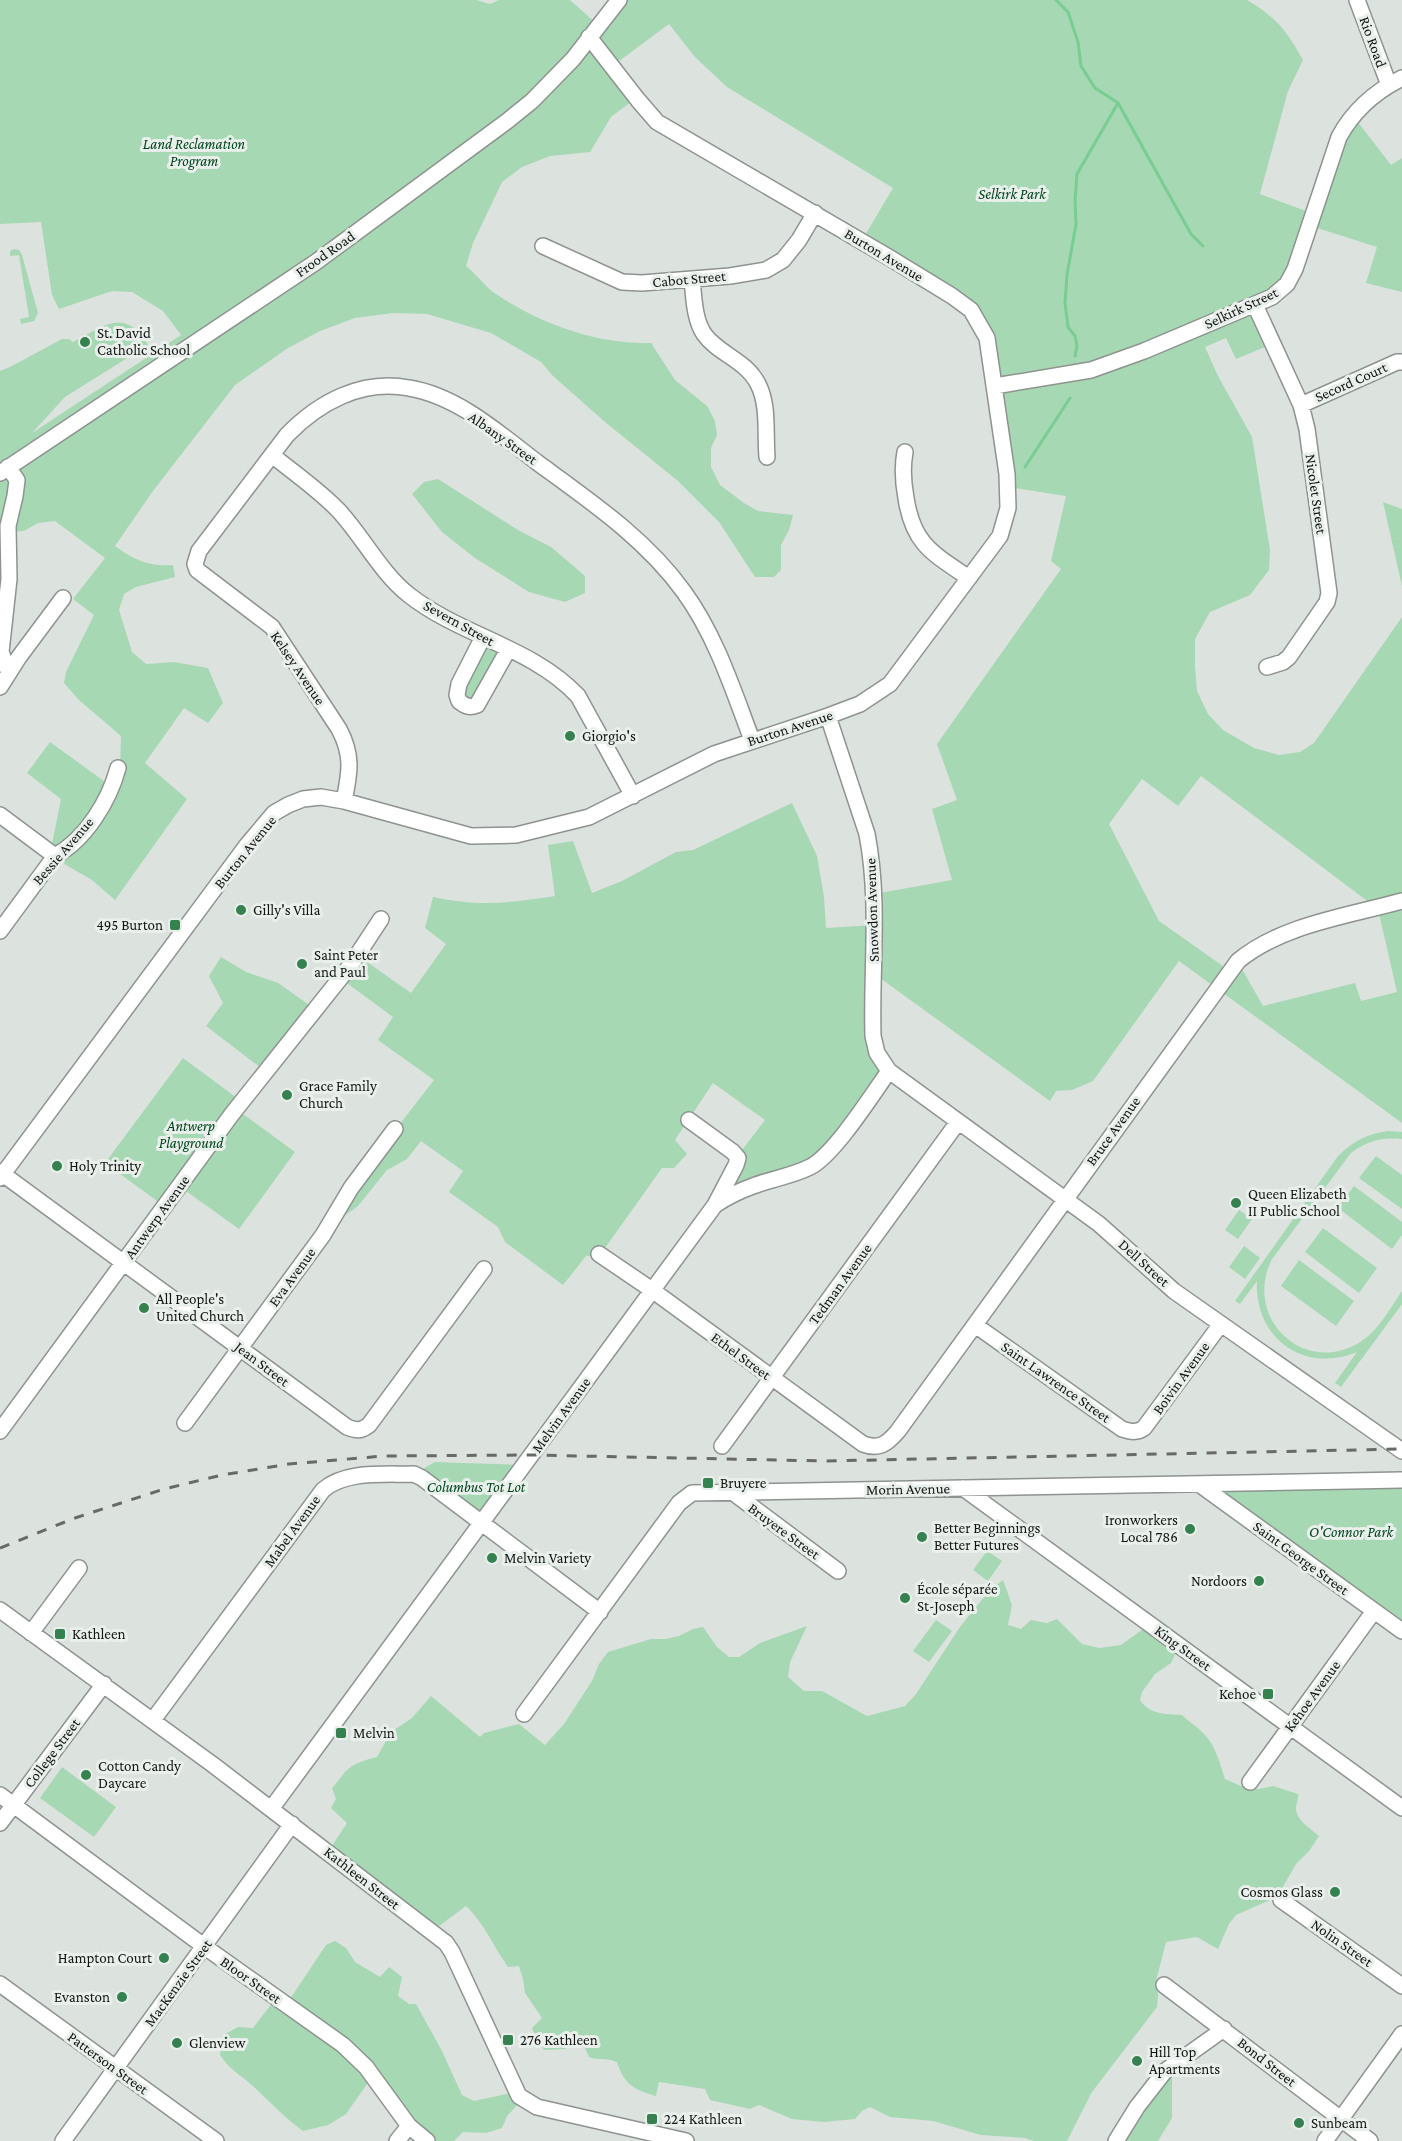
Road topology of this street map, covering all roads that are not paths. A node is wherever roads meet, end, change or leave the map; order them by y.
1 (620, 0) edge
2 (1357, 0) edge
3 (589, 37) junction
4 (1395, 82) edge
5 (815, 213) junction
6 (543, 246) dead end
7 (692, 280) junction
8 (1255, 305) junction
9 (1402, 362) edge
10 (995, 386) junction
11 (1301, 405) junction
12 (905, 452) dead end
13 (272, 456) junction
14 (767, 457) dead end
15 (4, 470) edge
16 (195, 564) joint
17 (969, 578) junction
18 (63, 598) dead end
19 (483, 637) junction
20 (508, 650) junction
21 (1267, 667) dead end
22 (9, 673) junction
23 (0, 687) edge
24 (828, 716) junction
25 (752, 740) junction
26 (118, 768) dead end
27 (633, 796) junction
28 (344, 801) junction
29 (0, 815) edge
30 (55, 856) junction
31 (1402, 901) edge
32 (381, 919) dead end
33 (0, 930) edge
34 (889, 1071) junction
35 (689, 1120) dead end
36 (958, 1122) junction
37 (395, 1129) dead end
38 (1, 1175) edge
39 (1065, 1199) junction
40 (715, 1205) junction
41 (599, 1254) dead end
42 (123, 1262) junction
43 (484, 1269) dead end
44 (652, 1290) junction
45 (1221, 1324) junction
46 (975, 1325) junction
47 (240, 1348) junction
48 (772, 1378) junction
49 (185, 1423) dead end
50 (0, 1431) edge
51 (1140, 1431) joint
52 (885, 1444) joint
53 (722, 1446) dead end
54 (1402, 1451) edge
55 (1402, 1480) edge
56 (1199, 1484) junction
57 (963, 1488) junction
58 (731, 1491) junction
59 (481, 1523) junction
60 (79, 1568) dead end
61 (838, 1571) dead end
62 (0, 1610) edge
63 (1374, 1611) junction
64 (600, 1612) junction
65 (1402, 1631) edge
66 (31, 1633) junction
67 (104, 1684) junction
68 (524, 1714) dead end
69 (153, 1720) junction
70 (1291, 1726) junction
71 (1250, 1782) dead end
72 (0, 1795) edge
73 (13, 1804) junction
74 (1402, 1808) edge
75 (271, 1809) junction
76 (0, 1822) edge
77 (292, 1824) junction
78 (1281, 1900) dead end
79 (205, 1947) junction
80 (0, 1984) edge
81 (1164, 1985) dead end
82 (1402, 1986) edge
83 (1224, 2029) junction
84 (1402, 2034) edge
85 (116, 2068) junction
86 (1341, 2119) junction
87 (409, 2126) junction
88 (63, 2141) edge
89 (216, 2141) edge
90 (397, 2141) edge
91 (427, 2141) edge
92 (686, 2141) edge
93 (1116, 2141) edge
94 (1325, 2141) edge
95 (1370, 2141) edge

1 - 3 street, Frood Road
2 - 4 street, Rio Road
3 - 5 street, Burton Avenue
3 - 15 street, Frood Road
4 - 8 street, Selkirk Street
5 - 7 street, Cabot Street
5 - 10 street, Burton Avenue
6 - 7 street, Cabot Street
7 - 14 street
8 - 10 street, Selkirk Street
8 - 11 street, Nicolet Street
9 - 11 street, Secord Court
10 - 17 street, Burton Avenue
11 - 21 street, Nicolet Street
12 - 17 street
13 - 16 street, Albany Street
13 - 19 street, Severn Street
13 - 25 street, Albany Street
15 - 22 street
16 - 28 street, Kelsey Avenue
17 - 24 street, Burton Avenue
18 - 22 street
19 - 20 street, Severn Street
19 - 20 street
20 - 27 street, Severn Street
22 - 23 street
24 - 25 street, Burton Avenue
24 - 34 street, Snowdon Avenue
25 - 27 street, Burton Avenue
26 - 30 street, Bessie Avenue
27 - 28 street, Burton Avenue
28 - 38 street, Burton Avenue
29 - 30 street
30 - 33 street, Bessie Avenue
31 - 39 street, Bruce Avenue
32 - 42 street, Antwerp Avenue
34 - 36 street, Dell Street
34 - 40 street, Melvin Avenue
35 - 40 street
36 - 39 street, Dell Street
36 - 48 street, Tedman Avenue
37 - 47 street, Eva Avenue
38 - 42 street, Jean Street
39 - 45 street, Dell Street
39 - 46 street, Bruce Avenue
40 - 44 street, Melvin Avenue
41 - 44 street, Ethel Street
42 - 47 street, Jean Street
42 - 50 street, Antwerp Avenue
43 - 47 street, Jean Street
44 - 48 street, Ethel Street
44 - 59 street, Melvin Avenue
45 - 51 street, Boivin Avenue
45 - 54 street, Dell Street
46 - 51 street, Saint Lawrence Street
46 - 52 street, Bruce Avenue
47 - 49 street, Eva Avenue
48 - 52 street, Ethel Street
48 - 53 street, Tedman Avenue
55 - 56 street, Morin Avenue
56 - 57 street, Morin Avenue
56 - 63 street, Saint George Street
57 - 58 street, Morin Avenue
57 - 70 street, King Street
58 - 61 street, Bruyere Street
58 - 64 street, Morin Avenue
59 - 64 street, Mabel Avenue
59 - 69 street, Mabel Avenue
59 - 75 street, Melvin Avenue
60 - 66 street
62 - 66 street, Kathleen Street
63 - 65 street, Saint George Street
63 - 70 street, Kehoe Avenue
64 - 68 street, Morin Avenue
66 - 67 street, Kathleen Street
67 - 69 street, Kathleen Street
67 - 73 street, College Street
69 - 75 street, Kathleen Street
70 - 71 street, Kehoe Avenue
70 - 74 street, King Street
72 - 73 street, Bloor Street
73 - 76 street, College Street
73 - 79 street, Bloor Street
75 - 77 street, Kathleen Street
77 - 79 street, MacKenzie Street
77 - 92 street, Kathleen Street
78 - 82 street, Nolin Street
79 - 85 street, MacKenzie Street
79 - 87 street, Bloor Street
80 - 85 street, Patterson Street
81 - 83 street, Bond Street
83 - 86 street, Bond Street
83 - 93 street
84 - 86 street
85 - 88 street, MacKenzie Street
85 - 89 street, Patterson Street
86 - 94 street
86 - 95 street, Bond Street
87 - 90 street
87 - 91 street, Bloor Street

